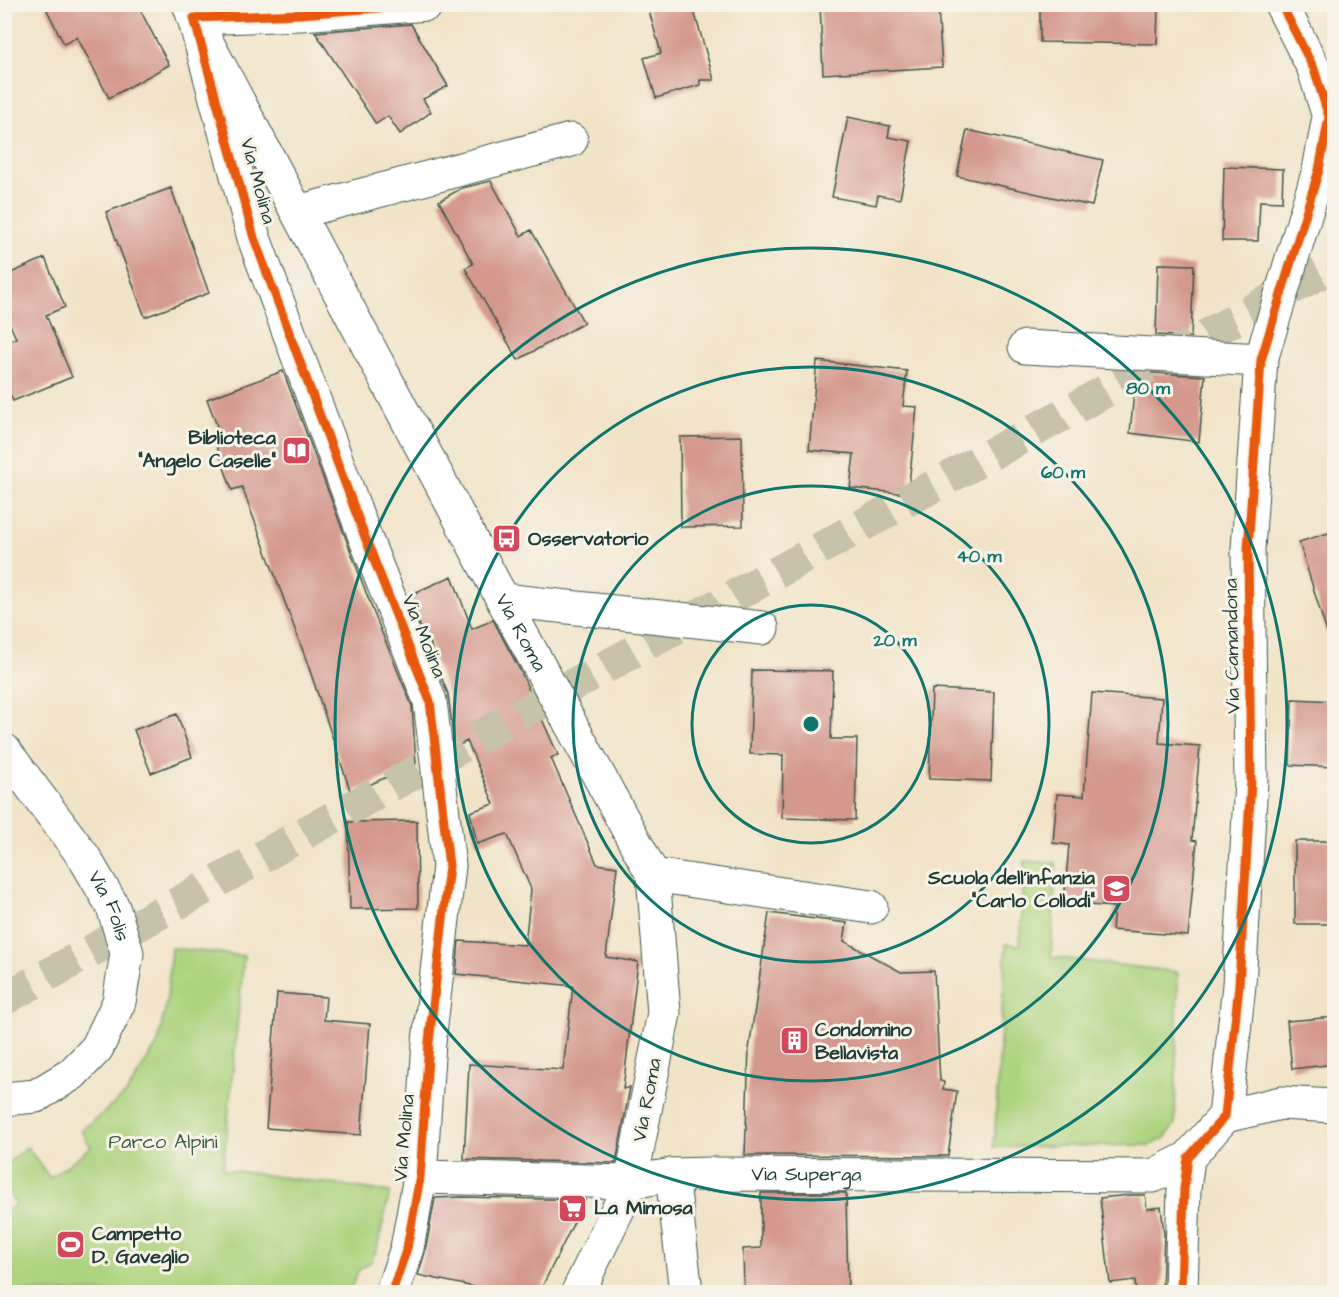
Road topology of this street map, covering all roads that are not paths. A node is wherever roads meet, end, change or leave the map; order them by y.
1 (427, 4) edge
2 (1281, 4) edge
3 (192, 11) edge
4 (572, 140) dead end
5 (298, 212) junction
6 (1025, 347) dead end
7 (1261, 360) junction
8 (503, 600) junction
9 (762, 627) dead end
10 (4, 750) edge
11 (653, 875) junction
12 (871, 907) dead end
13 (4, 1099) edge
14 (1335, 1106) edge
15 (1225, 1116) junction
16 (1188, 1158) junction
17 (672, 1175) junction
18 (420, 1177) junction
19 (631, 1182) junction
20 (392, 1293) edge
21 (578, 1293) edge
22 (686, 1293) edge
23 (1181, 1293) edge

1 - 3 street
2 - 7 street, Via Camandona
3 - 5 street, Via Roma
3 - 18 street, Via Molina
4 - 5 street
5 - 8 street, Via Roma
6 - 7 street
7 - 15 street, Via Camandona
8 - 9 street
8 - 11 street, Via Roma
10 - 13 street, Via Folis
11 - 12 street
11 - 19 street, Via Roma
14 - 15 street
15 - 16 street
16 - 17 street, Via Superga
16 - 23 street
17 - 19 street, Via Superga
17 - 22 street
18 - 19 street, Via Superga
18 - 20 street, Via Molina
19 - 21 street, Via Roma

